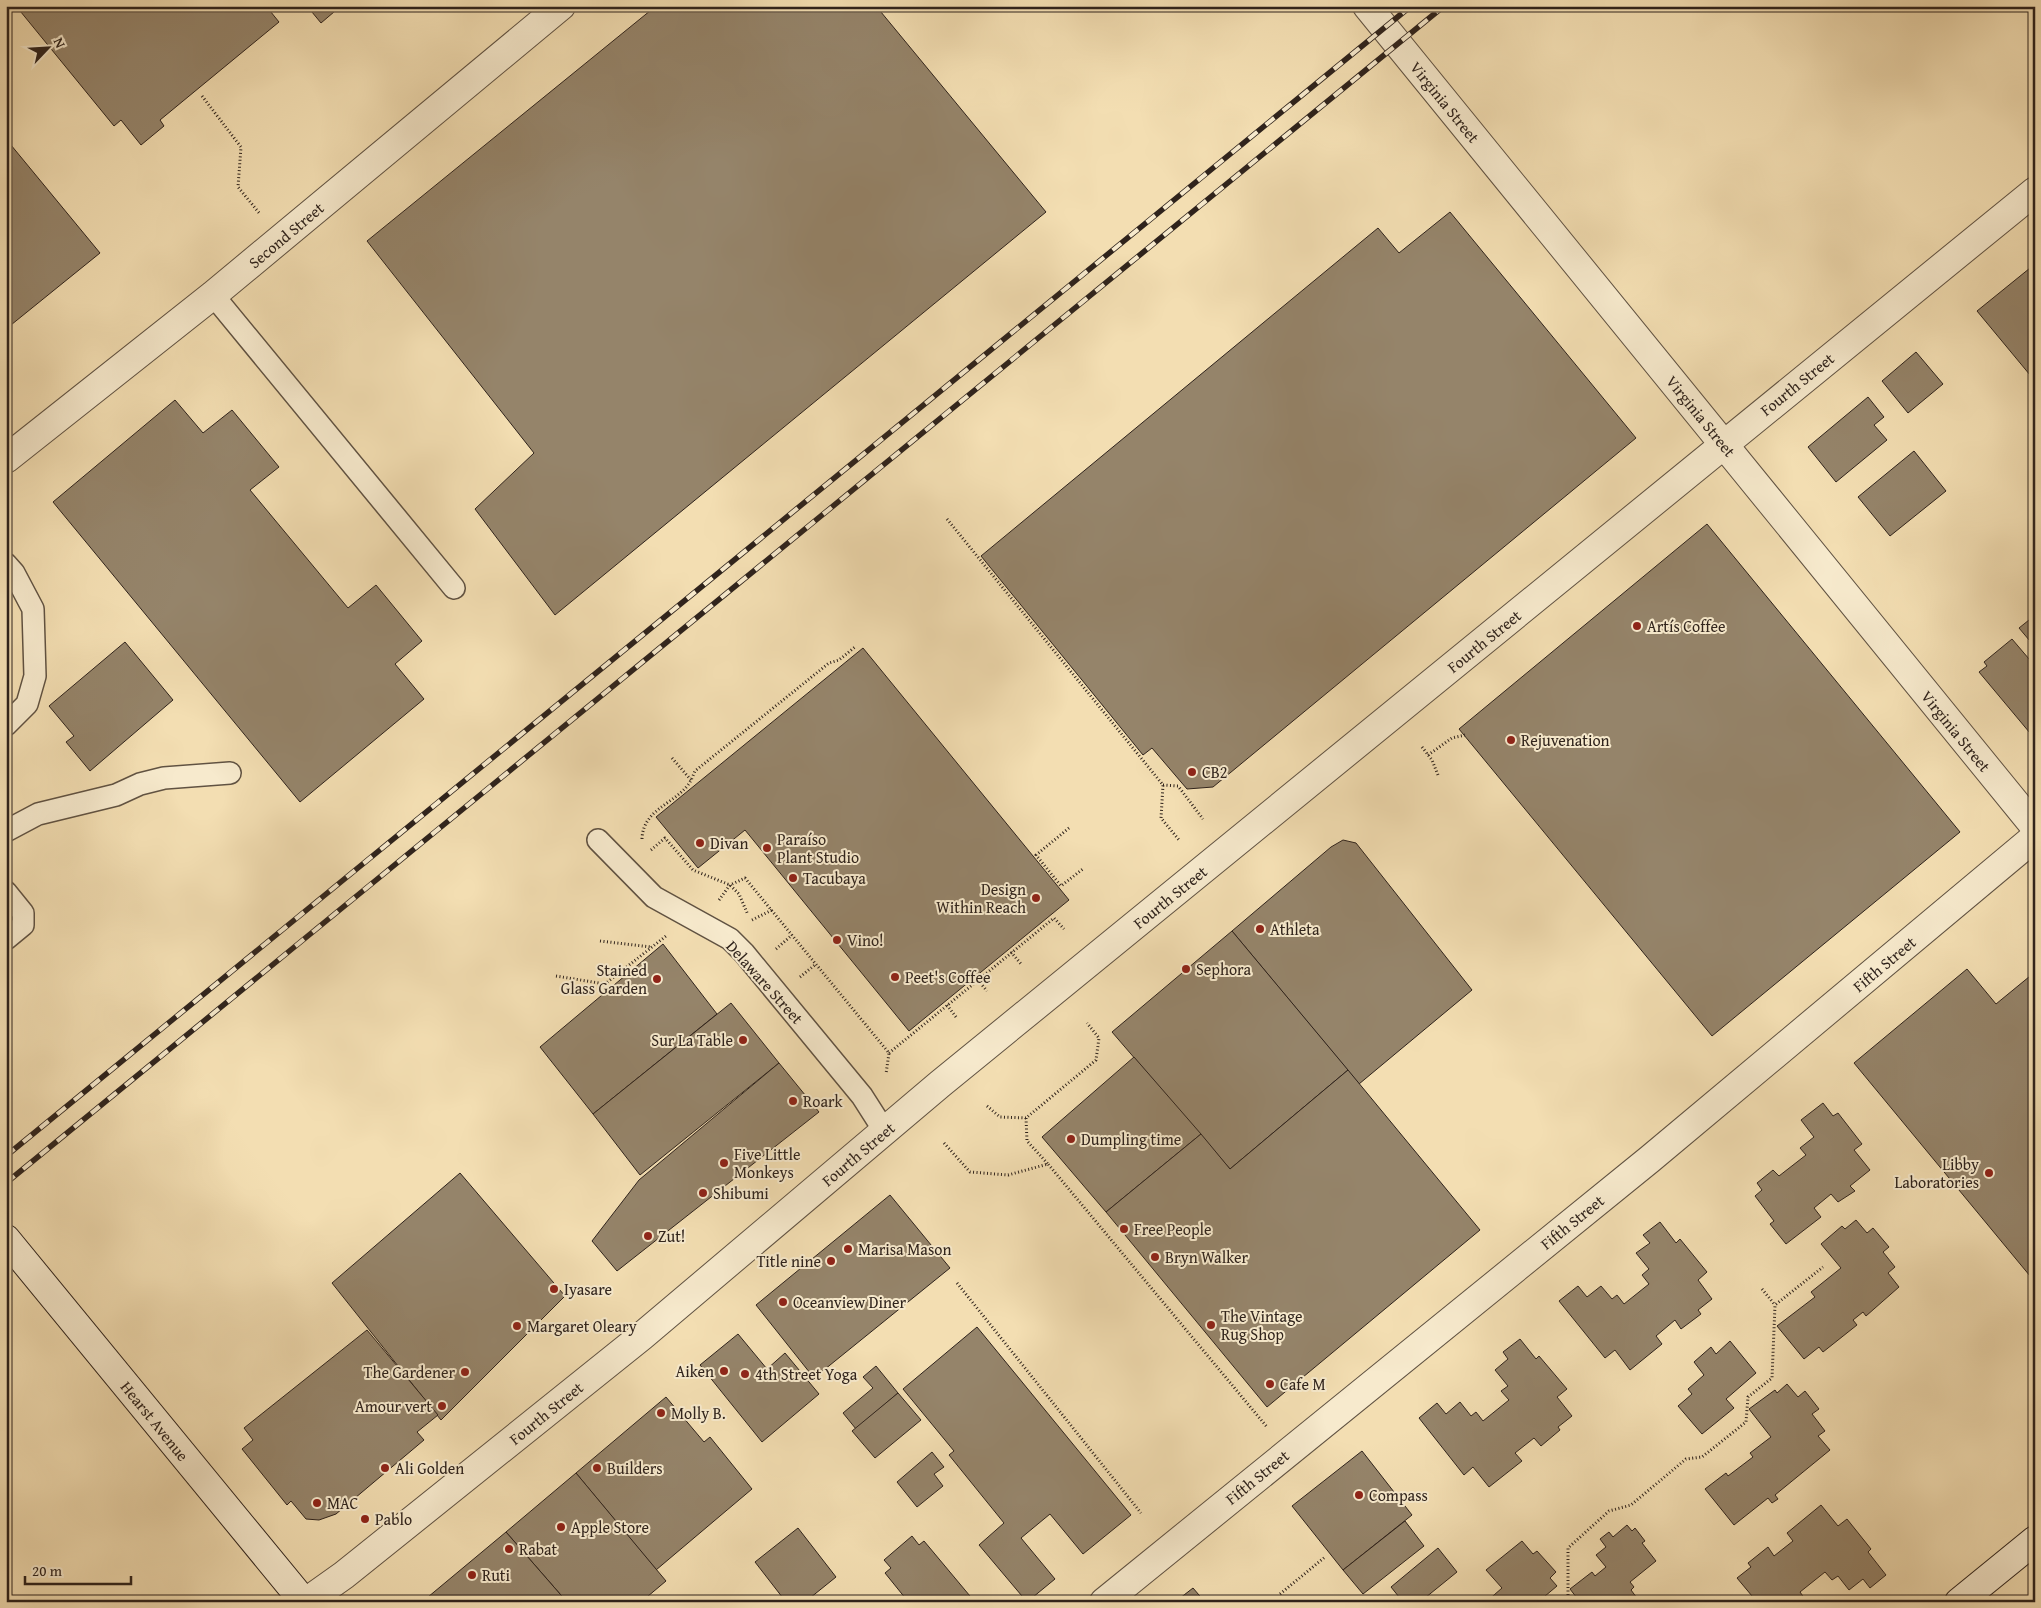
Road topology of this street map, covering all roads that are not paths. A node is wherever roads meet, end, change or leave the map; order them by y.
1 (561, 6) edge
2 (1366, 6) edge
3 (2035, 191) edge
4 (213, 295) junction
5 (1724, 445) junction
6 (6, 459) edge
7 (6, 564) edge
8 (454, 588) dead end
9 (6, 725) edge
10 (230, 773) dead end
11 (2035, 827) edge
12 (6, 831) edge
13 (2035, 837) edge
14 (598, 840) dead end
15 (6, 892) edge
16 (6, 939) edge
17 (885, 1132) junction
18 (6, 1239) edge
19 (2035, 1540) edge
20 (305, 1602) edge
21 (1104, 1602) edge
22 (1959, 1602) edge

1 - 4 street, Second Street
2 - 5 street, Virginia Street
3 - 5 street, Fourth Street
4 - 6 street, Second Street
4 - 8 lane
5 - 11 street, Virginia Street
5 - 17 street, Fourth Street
7 - 9 lane
10 - 12 lane
13 - 21 street, Fifth Street
14 - 17 lane, Delaware Street
15 - 16 lane
17 - 20 street, Fourth Street
18 - 20 street, Hearst Avenue
19 - 22 street

